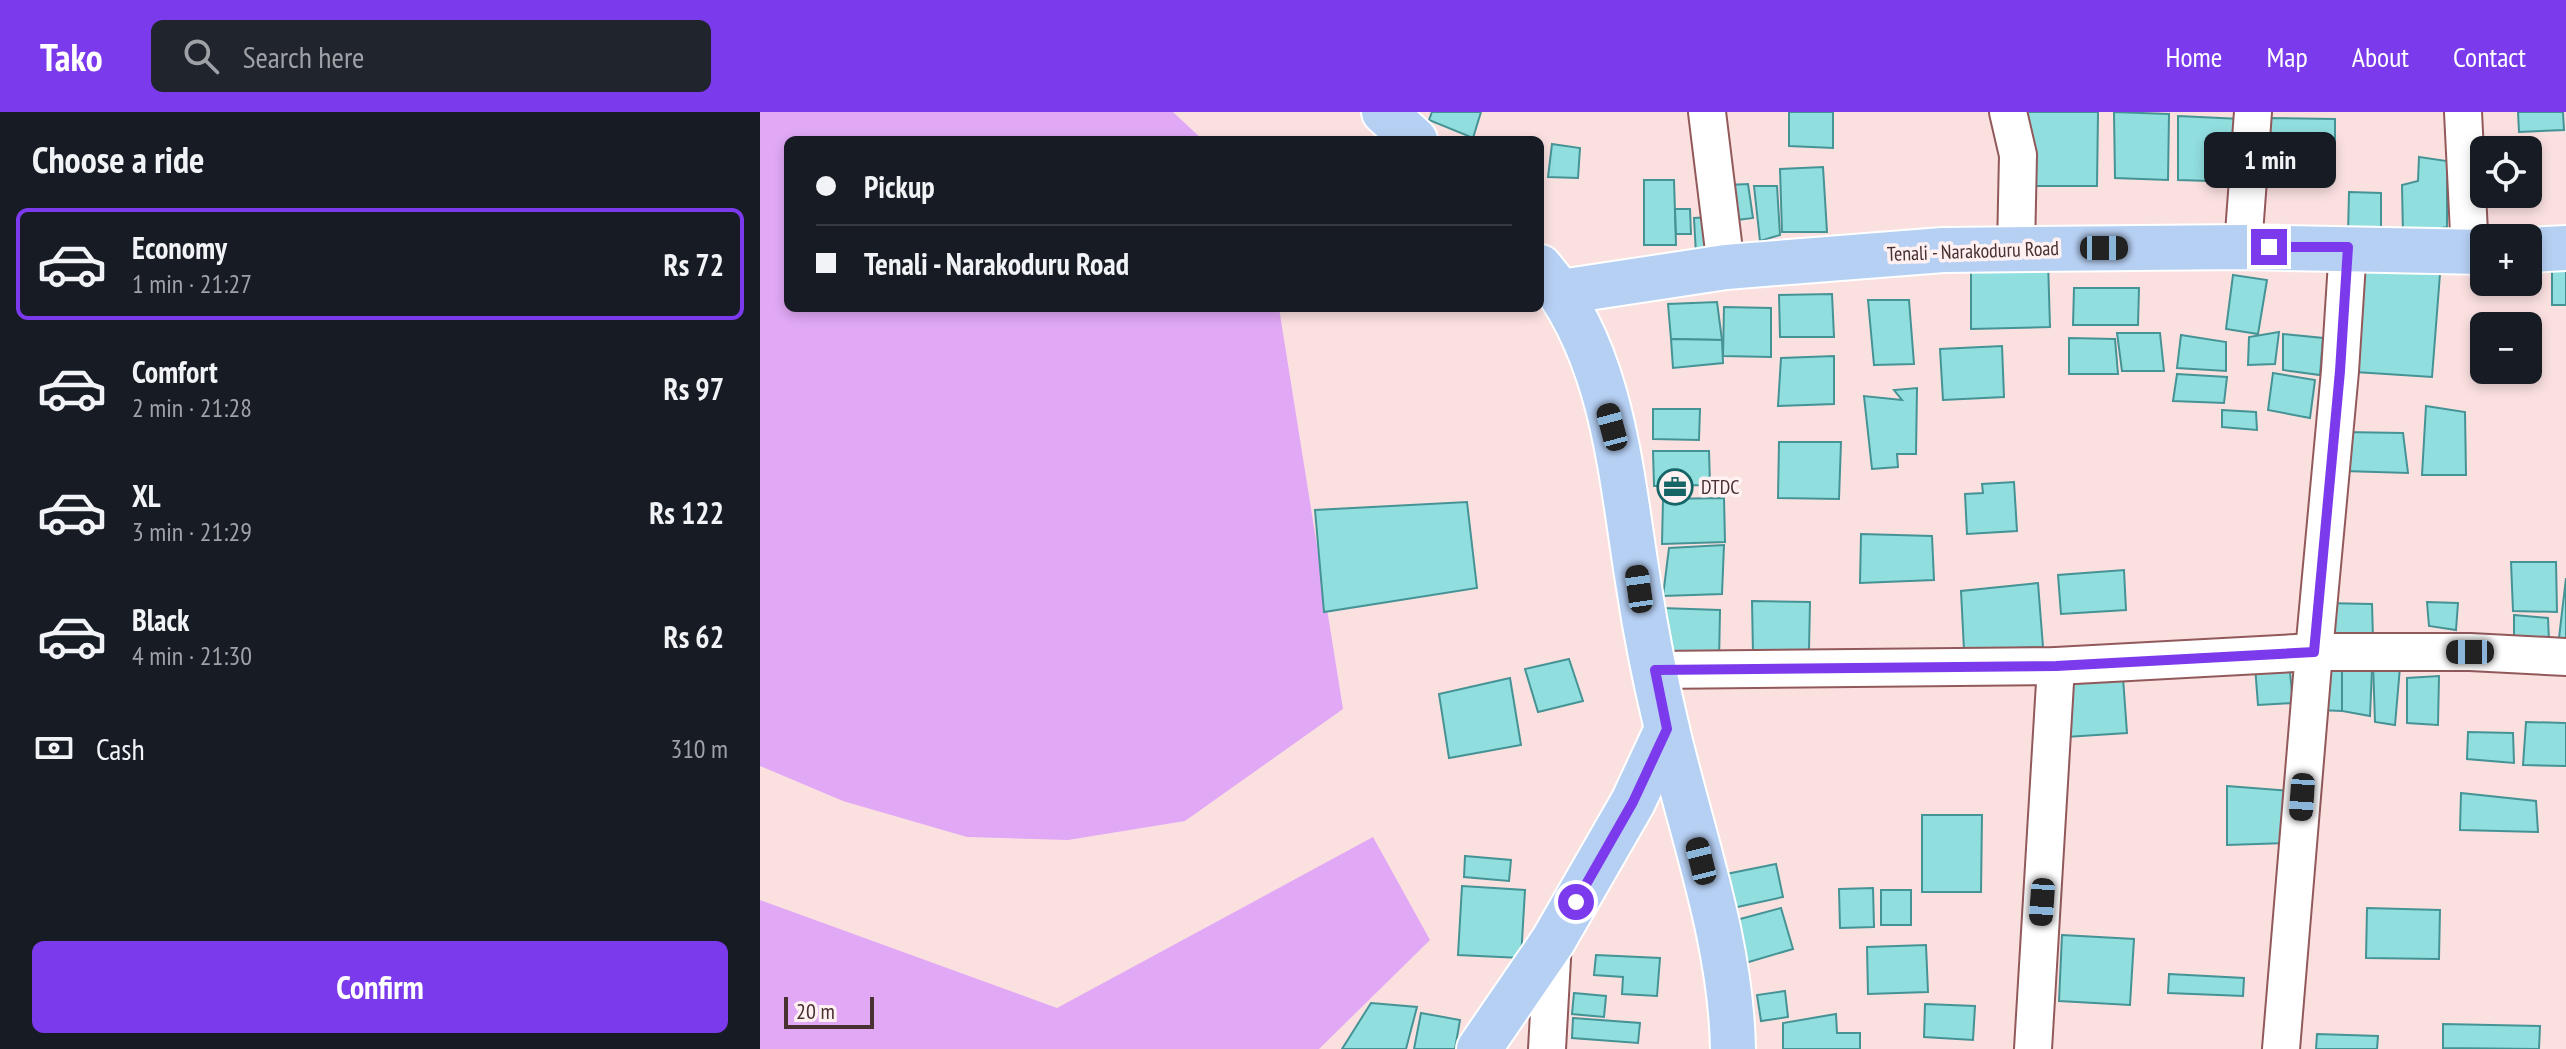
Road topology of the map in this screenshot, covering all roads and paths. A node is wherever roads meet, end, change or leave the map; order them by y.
1 (1707, 112) edge
2 (2008, 112) edge
3 (2253, 112) edge
4 (2463, 112) edge
5 (2474, 224) edge
6 (2243, 247) junction
7 (2348, 247) junction
8 (2016, 248) junction
9 (2566, 248) edge
10 (2542, 249) edge
11 (2470, 252) edge
12 (1726, 267) junction
13 (1550, 280) edge
14 (2314, 652) junction
15 (2566, 657) edge
16 (2056, 666) junction
17 (1655, 670) junction
18 (1667, 729) junction
19 (1553, 941) junction
20 (1479, 1049) edge
21 (1547, 1049) edge
22 (1733, 1049) edge
23 (2033, 1049) edge
24 (2281, 1049) edge

1 - 12 street
2 - 8 street
3 - 6 street
4 - 5 street
6 - 7 main road, Tenali - Narakoduru Road
6 - 8 main road, Tenali - Narakoduru Road
7 - 11 main road, Tenali - Narakoduru Road
7 - 14 street
8 - 12 main road, Tenali - Narakoduru Road
9 - 10 main road
12 - 13 main road, Tenali - Narakoduru Road
13 - 17 main road
14 - 15 street
14 - 16 street
14 - 24 street
16 - 17 street
16 - 23 street
17 - 18 main road
18 - 19 main road
18 - 22 main road
19 - 20 main road
19 - 21 street

